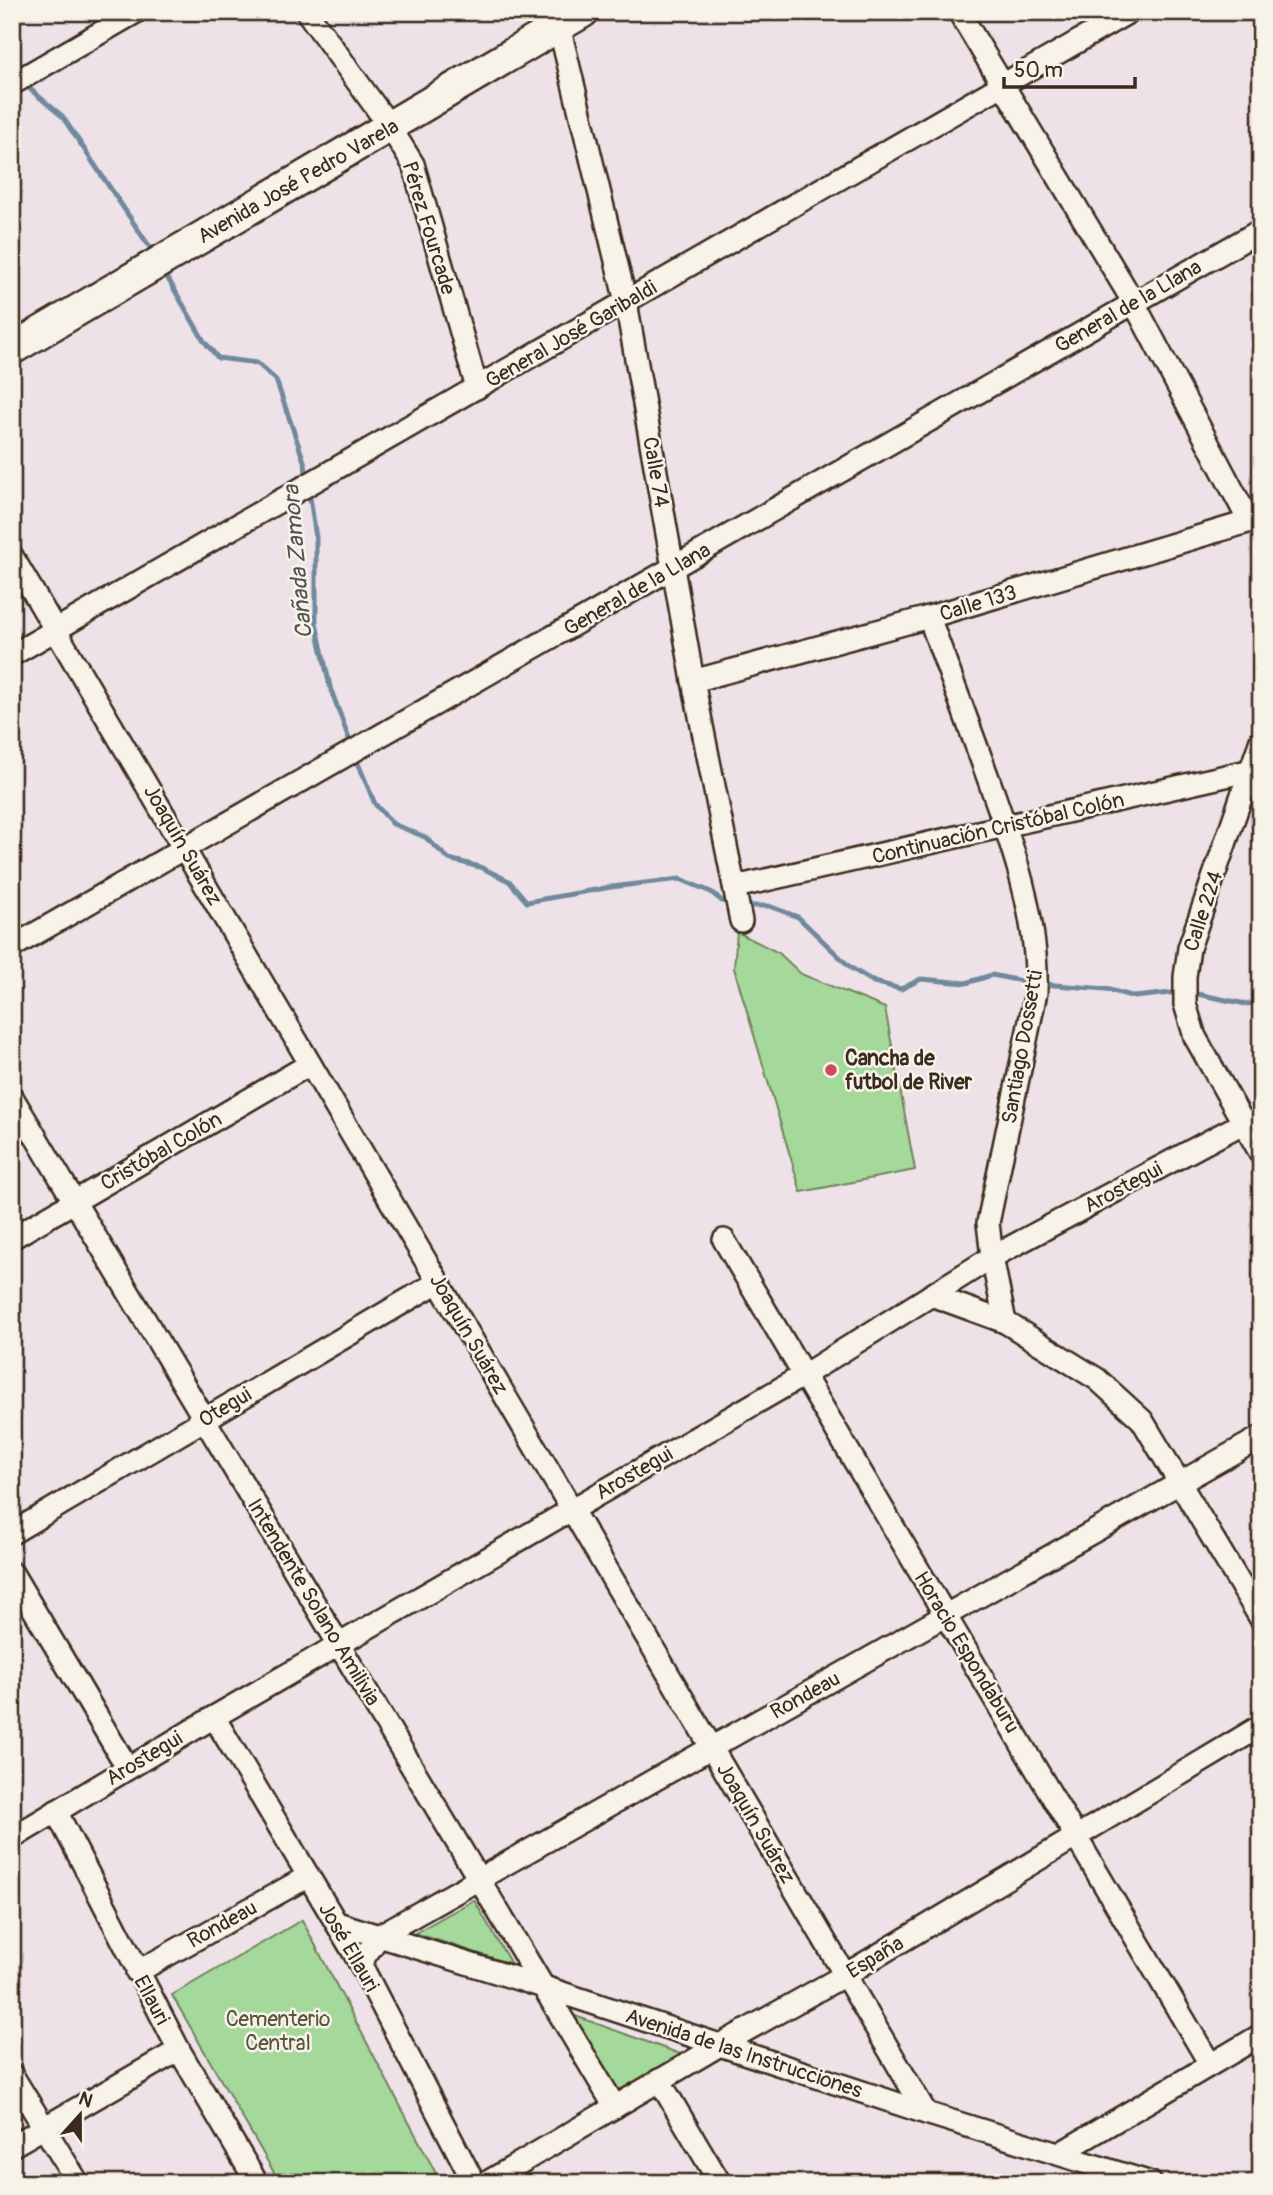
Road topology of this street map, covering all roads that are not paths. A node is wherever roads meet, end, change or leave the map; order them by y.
1 (136, 12) edge
2 (307, 12) edge
3 (959, 12) edge
4 (1129, 12) edge
5 (571, 19) edge
6 (21, 78) edge
7 (1002, 86) junction
8 (390, 127) junction
9 (1261, 230) edge
10 (626, 302) junction
11 (1133, 303) junction
12 (12, 349) edge
13 (477, 388) junction
14 (1255, 520) edge
15 (12, 556) edge
16 (673, 568) junction
17 (929, 617) junction
18 (56, 631) junction
19 (12, 656) edge
20 (693, 681) junction
21 (1261, 740) edge
22 (1255, 769) edge
23 (1006, 826) junction
24 (185, 848) junction
25 (738, 903) joint
26 (12, 947) edge
27 (310, 1064) junction
28 (12, 1097) edge
29 (1252, 1121) edge
30 (1261, 1154) edge
31 (75, 1201) junction
32 (12, 1238) edge
33 (724, 1240) dead end
34 (992, 1257) junction
35 (438, 1282) junction
36 (931, 1294) junction
37 (1005, 1322) junction
38 (804, 1375) junction
39 (205, 1419) junction
40 (1261, 1437) edge
41 (1181, 1482) junction
42 (572, 1509) junction
43 (12, 1533) edge
44 (12, 1573) edge
45 (946, 1615) junction
46 (1261, 1619) edge
47 (340, 1643) junction
48 (214, 1717) junction
49 (1261, 1726) edge
50 (711, 1748) junction
51 (127, 1768) junction
52 (56, 1811) junction
53 (1076, 1836) junction
54 (12, 1838) edge
55 (307, 1877) junction
56 (478, 1879) junction
57 (337, 1923) junction
58 (380, 1935) junction
59 (360, 1963) junction
60 (137, 1972) junction
61 (845, 1975) junction
62 (544, 1987) junction
63 (1261, 2035) edge
64 (718, 2046) junction
65 (178, 2050) junction
66 (1210, 2064) junction
67 (12, 2075) edge
68 (659, 2080) junction
69 (615, 2106) junction
70 (926, 2113) junction
71 (45, 2128) junction
72 (12, 2146) edge
73 (1059, 2154) junction
74 (78, 2183) edge
75 (257, 2183) edge
76 (474, 2183) edge
77 (486, 2183) edge
78 (720, 2183) edge
79 (1151, 2183) edge

1 - 6 street
2 - 8 street, Pérez Fourcade
3 - 7 street
4 - 7 street, General José Garibaldi
5 - 8 street, Avenida José Pedro Varela
5 - 10 street, Calle 74
7 - 10 street, General José Garibaldi
7 - 11 street
8 - 12 street, Avenida José Pedro Varela
8 - 13 street, Pérez Fourcade
9 - 11 street, General de la Llana
10 - 13 street, General José Garibaldi
10 - 16 street, Calle 74
11 - 14 street
11 - 16 street, General de la Llana
13 - 18 street, General José Garibaldi
14 - 17 street, Calle 133
15 - 18 street, Joaquín Suárez
16 - 20 street, Calle 74
16 - 24 street, General de la Llana
17 - 20 street, Calle 133
17 - 23 street, Santiago Dossetti
18 - 19 street, General José Garibaldi
18 - 24 street, Joaquín Suárez
20 - 25 street, Calle 74
21 - 22 street, Calle 224
22 - 23 street, Continuación Cristóbal Colón
22 - 29 street, Calle 224
23 - 25 street, Continuación Cristóbal Colón
23 - 34 street, Santiago Dossetti
24 - 26 street, General de la Llana
24 - 27 street, Joaquín Suárez
27 - 31 street, Cristóbal Colón
27 - 35 street, Joaquín Suárez
28 - 31 street, Intendente Solano Amilivia
29 - 30 street, Calle 224
29 - 34 street, Arostegui
31 - 32 street, Cristóbal Colón
31 - 39 street, Intendente Solano Amilivia
33 - 38 street, Horacio Espondaburu
34 - 36 street, Arostegui
34 - 37 street, Santiago Dossetti
35 - 39 street, Otegui
35 - 42 street, Joaquín Suárez
36 - 37 street
36 - 38 street, Arostegui
37 - 41 street
38 - 42 street, Arostegui
38 - 45 street, Horacio Espondaburu
39 - 43 street, Otegui
39 - 47 street, Intendente Solano Amilivia
40 - 41 street, Rondeau
41 - 45 street, Rondeau
41 - 46 street
42 - 47 street, Arostegui
42 - 50 street, Joaquín Suárez
44 - 51 street
45 - 50 street, Rondeau
45 - 53 street, Horacio Espondaburu
47 - 48 street, Arostegui
47 - 56 street, Intendente Solano Amilivia
48 - 51 street, Arostegui
48 - 55 street, José Ellauri
49 - 53 street, España
50 - 56 street, Rondeau
50 - 61 street, Joaquín Suárez
51 - 52 street, Arostegui
52 - 54 street, Arostegui
52 - 60 street, Ellauri
53 - 61 street, España
53 - 66 street, Horacio Espondaburu
55 - 57 street, José Ellauri
55 - 60 street, Rondeau
56 - 58 street, Rondeau
56 - 62 street, Intendente Solano Amilivia
57 - 58 street, Avenida de las Instrucciones
57 - 59 street, José Ellauri
58 - 59 street, Rondeau
58 - 62 street, Avenida de las Instrucciones
59 - 76 street, José Ellauri
60 - 65 street, Ellauri
61 - 64 street, España
61 - 70 street, Joaquín Suárez
62 - 64 street, Avenida de las Instrucciones
62 - 69 street, Intendente Solano Amilivia
63 - 66 street
64 - 68 street, España
64 - 70 street, Avenida de las Instrucciones
65 - 71 street
65 - 75 street, Ellauri
66 - 73 street
67 - 71 street
68 - 69 street, España
68 - 78 street
69 - 77 street, España
70 - 73 street, Avenida de las Instrucciones
71 - 72 street
71 - 74 street
73 - 79 street, Avenida de las Instrucciones

